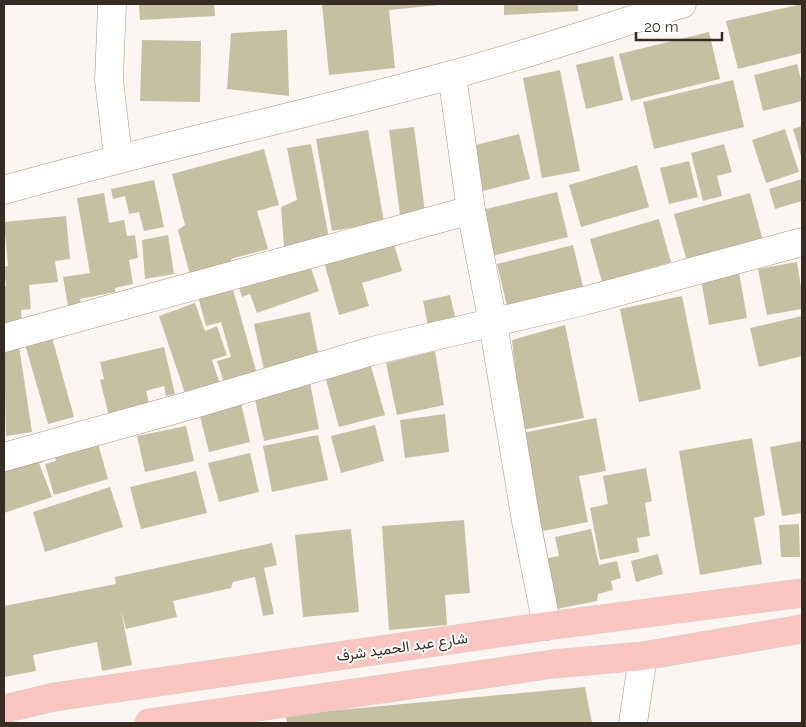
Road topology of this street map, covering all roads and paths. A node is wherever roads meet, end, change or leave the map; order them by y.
1 (112, 4) edge
2 (682, 4) edge
3 (452, 75) junction
4 (118, 157) junction
5 (4, 190) edge
6 (471, 210) junction
7 (802, 242) edge
8 (493, 323) junction
9 (4, 338) edge
10 (4, 457) edge
11 (802, 594) edge
12 (547, 626) junction
13 (802, 629) edge
14 (643, 656) junction
15 (4, 709) edge
16 (149, 723) edge
17 (633, 723) edge

1 - 4 street
2 - 3 street
3 - 4 street
3 - 6 street
4 - 5 street
6 - 8 street
6 - 9 street
7 - 8 street
8 - 10 street
8 - 12 street
11 - 12 main road, شارع عبد الحميد شرف
12 - 15 main road, شارع عبد الحميد شرف
13 - 14 main road
14 - 16 main road
14 - 17 street

